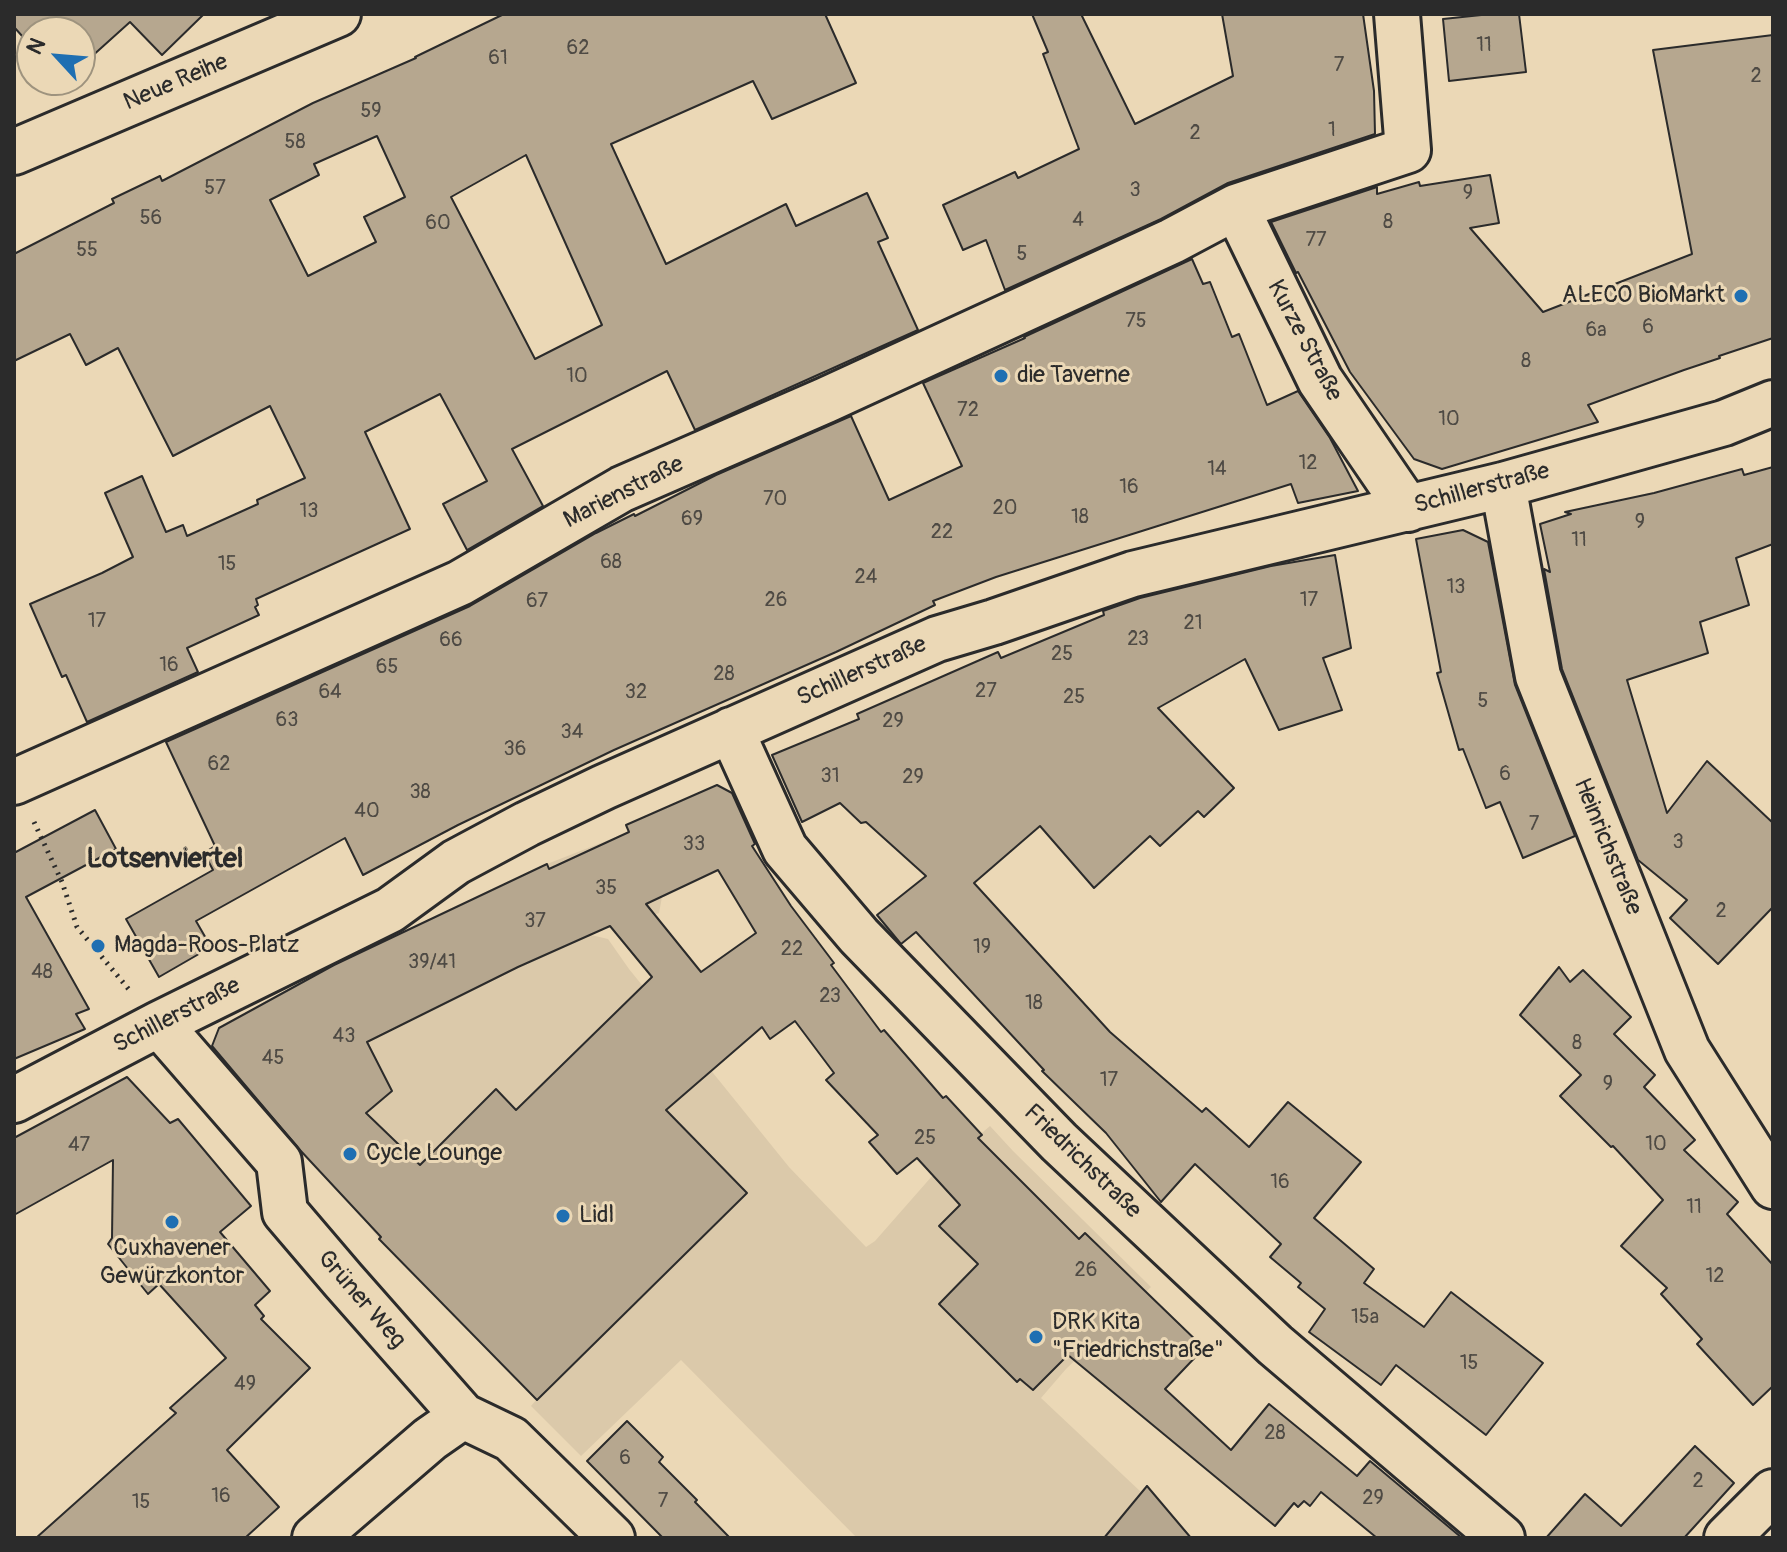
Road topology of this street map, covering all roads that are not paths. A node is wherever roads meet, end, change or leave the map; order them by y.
1 (338, 14) edge
2 (1397, 14) edge
3 (14, 152) edge
4 (1236, 207) junction
5 (1773, 403) edge
6 (1503, 485) junction
7 (1408, 509) junction
8 (731, 730) junction
9 (14, 782) edge
10 (159, 1024) junction
11 (14, 1100) edge
12 (1773, 1186) edge
13 (463, 1416) junction
14 (1773, 1492) edge
15 (315, 1538) edge
16 (612, 1538) edge
17 (1502, 1538) edge
18 (1727, 1538) edge

1 - 3 street, Neue Reihe
2 - 4 street, Marienstraße
4 - 7 street, Kurze Straße
4 - 9 street, Marienstraße
5 - 6 street, Schillerstraße
6 - 7 street, Schillerstraße
6 - 12 street, Heinrichstraße
7 - 8 street, Schillerstraße
8 - 10 street, Schillerstraße
8 - 17 street, Friedrichstraße
10 - 11 street, Schillerstraße
10 - 13 street, Grüner Weg
13 - 15 street
13 - 16 street, Grüner Weg
14 - 18 street

